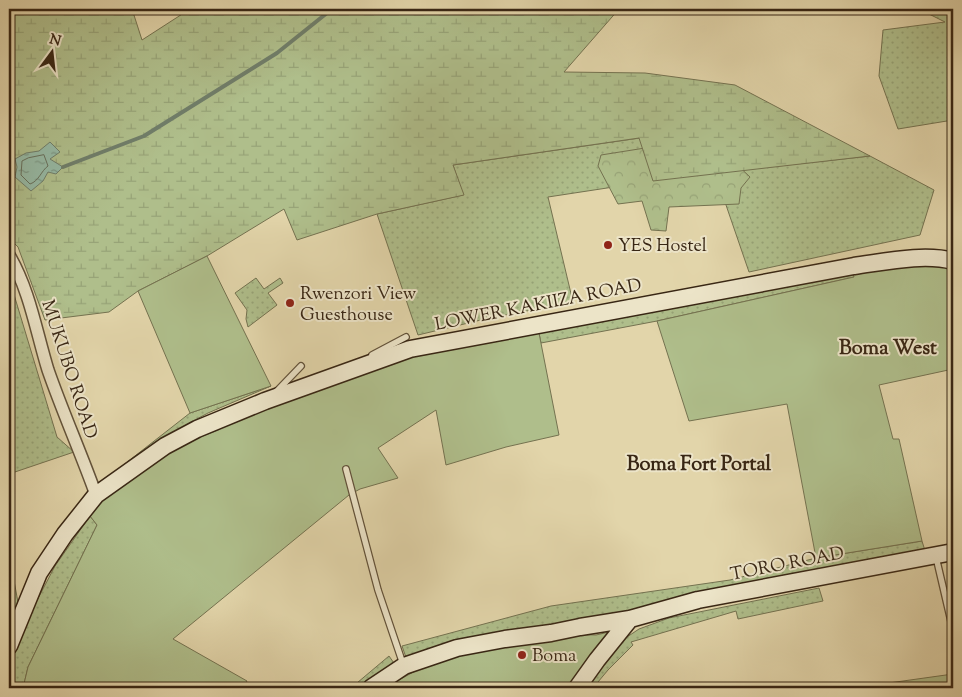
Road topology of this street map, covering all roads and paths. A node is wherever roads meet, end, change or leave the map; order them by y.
1 (9, 255) edge
2 (953, 261) edge
3 (406, 338) dead end
4 (301, 366) dead end
5 (347, 371) junction
6 (265, 401) junction
7 (346, 469) dead end
8 (96, 495) junction
9 (953, 552) edge
10 (935, 555) junction
11 (630, 619) junction
12 (953, 630) edge
13 (9, 646) edge
14 (404, 666) junction
15 (371, 688) edge
16 (577, 688) edge

1 - 8 street, MUKUBO ROAD
2 - 5 main road, LOWER KAKIIZA ROAD
3 - 5 lane
4 - 6 lane
5 - 6 main road, LOWER KAKIIZA ROAD
6 - 8 main road, LOWER KAKIIZA ROAD
7 - 14 lane
8 - 13 main road, LOWER KAKIIZA ROAD
9 - 10 main road, TORO ROAD
10 - 11 main road, TORO ROAD
10 - 12 lane
11 - 14 main road, TORO ROAD
11 - 16 main road
14 - 15 main road, TORO ROAD

